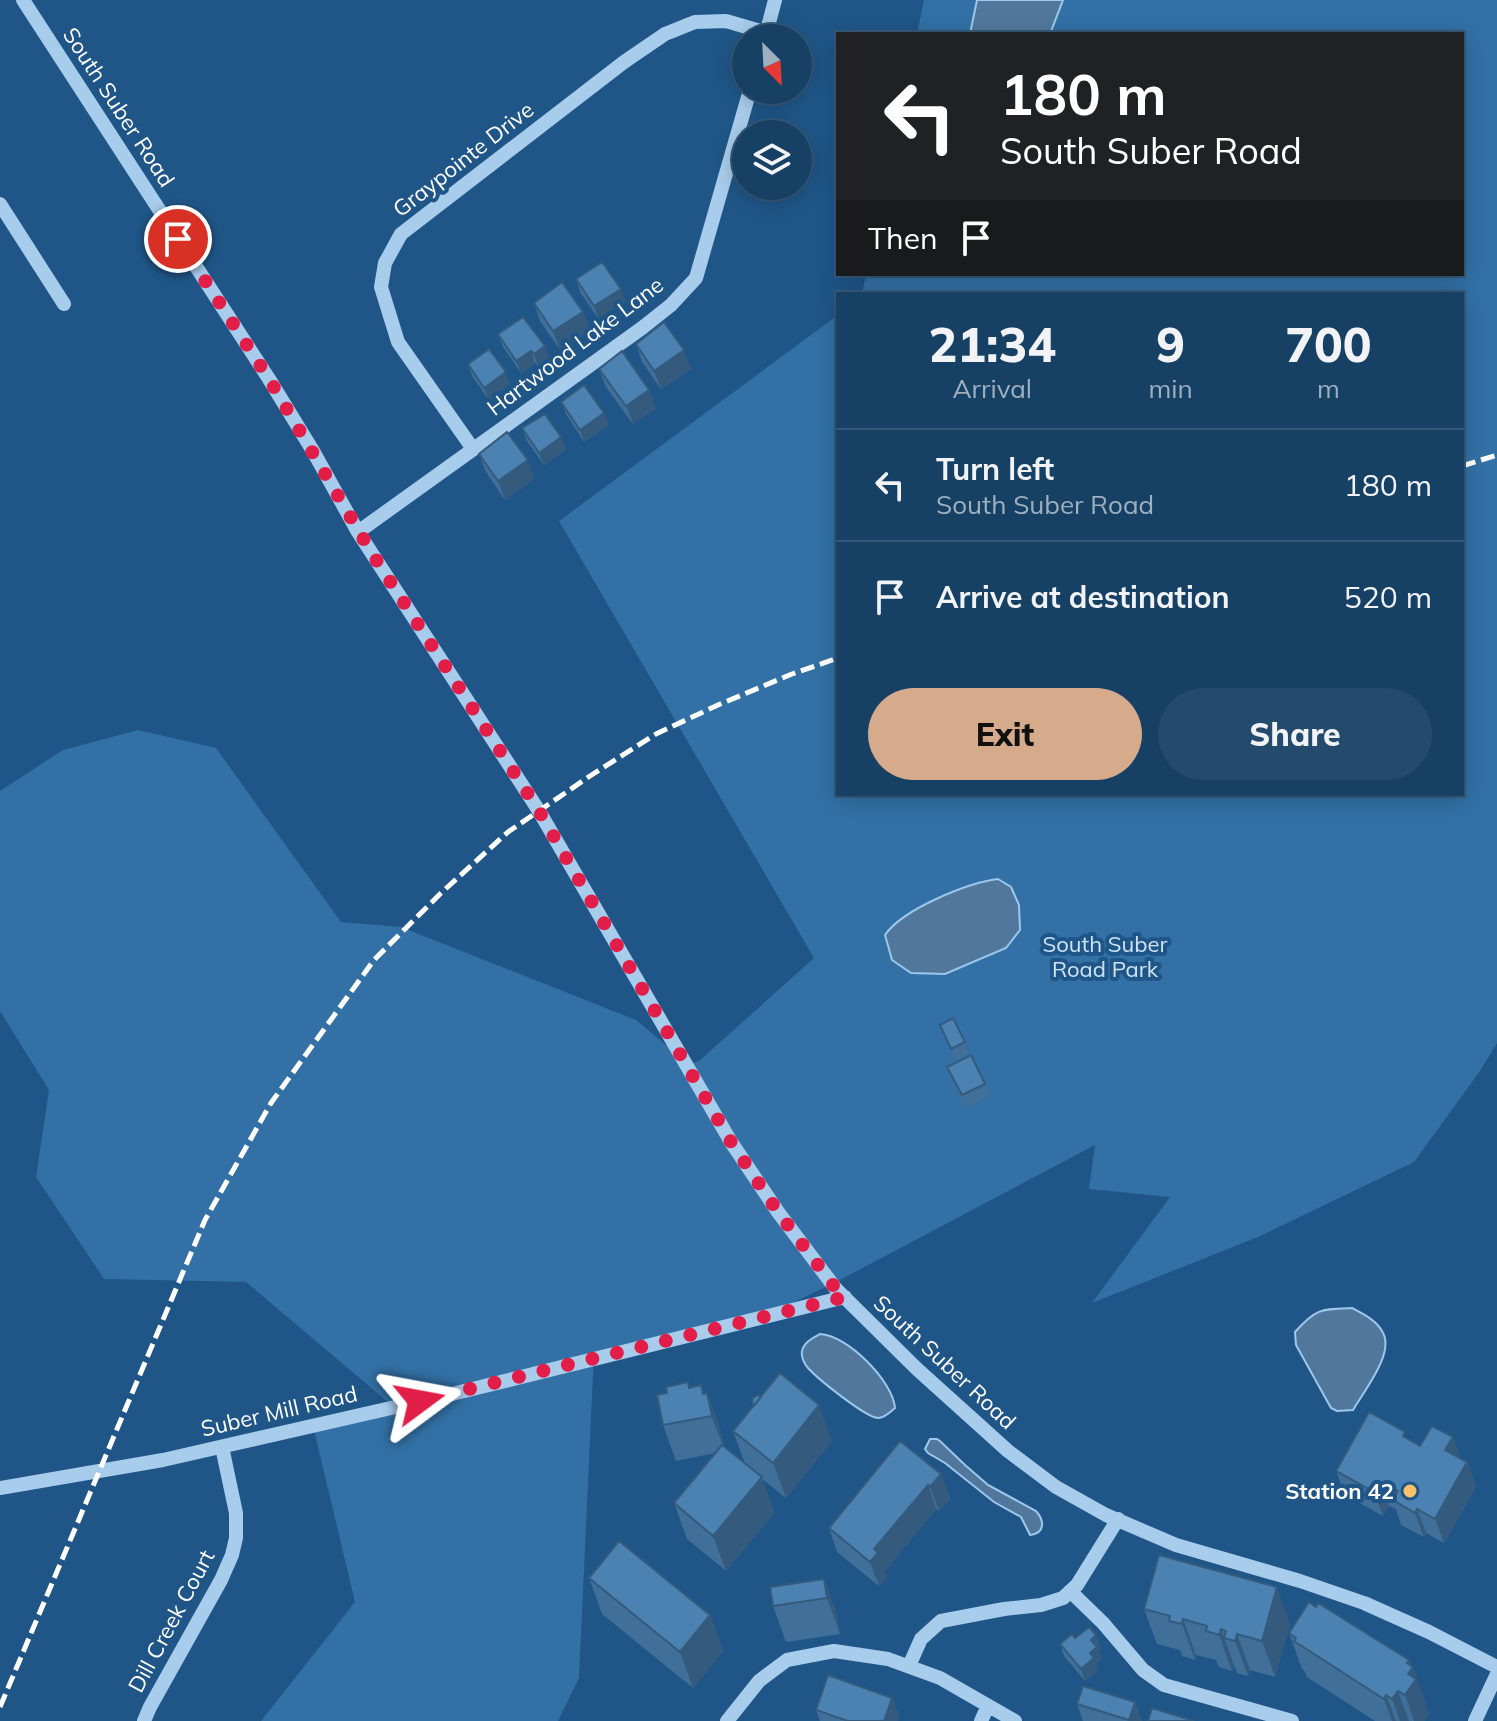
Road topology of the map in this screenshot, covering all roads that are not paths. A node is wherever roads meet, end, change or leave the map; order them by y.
1 (23, 0) edge
2 (775, 0) edge
3 (734, 24) edge
4 (769, 24) edge
5 (746, 104) edge
6 (0, 204) edge
7 (64, 304) dead end
8 (473, 449) junction
9 (358, 532) junction
10 (845, 1297) junction
11 (222, 1447) junction
12 (0, 1488) edge
13 (1118, 1519) junction
14 (1070, 1591) junction
15 (909, 1666) junction
16 (1497, 1667) edge
17 (1497, 1674) edge
18 (988, 1706) junction
19 (144, 1721) edge
20 (727, 1721) edge
21 (981, 1721) edge
22 (1015, 1721) edge
23 (1292, 1721) edge
24 (1475, 1721) edge

1 - 9 street, South Suber Road
2 - 4 street
3 - 8 street, Graypointe Drive
5 - 8 street, Hartwood Lake Lane
6 - 7 street
8 - 9 street, Hartwood Lake Lane
9 - 10 street, South Suber Road
10 - 11 street, Suber Mill Road
10 - 13 street, South Suber Road
11 - 12 street, Suber Mill Road
11 - 19 street, Dill Creek Court
13 - 14 street
13 - 16 street, South Suber Road
14 - 15 street
14 - 23 street
15 - 18 street
15 - 20 street
17 - 24 street
18 - 21 street
18 - 22 street

